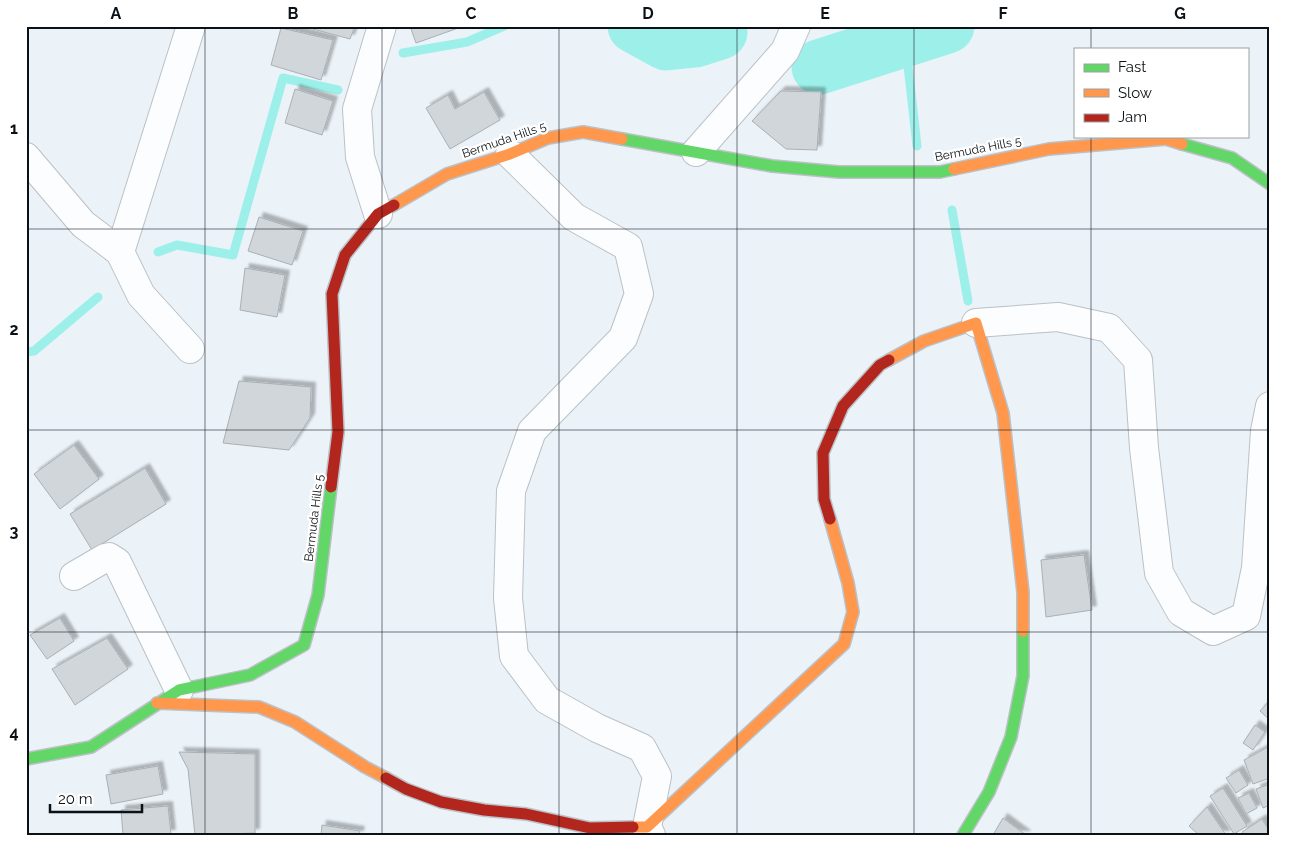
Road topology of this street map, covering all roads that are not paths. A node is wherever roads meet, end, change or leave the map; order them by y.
1 (191, 26) edge
2 (382, 26) edge
3 (796, 26) edge
4 (696, 152) junction
5 (510, 154) junction
6 (26, 157) edge
7 (1270, 184) edge
8 (378, 214) junction
9 (120, 252) junction
10 (976, 323) junction
11 (190, 349) dead end
12 (1270, 406) edge
13 (74, 576) dead end
14 (168, 696) junction
15 (26, 758) edge
16 (649, 831) edge
17 (963, 835) edge

1 - 9 street
2 - 8 street
3 - 4 street
4 - 5 street, Bermuda Hills 5
4 - 7 street, Bermuda Hills 5
5 - 8 street, Bermuda Hills 5
5 - 16 street
6 - 9 street
8 - 14 street, Bermuda Hills 5
9 - 11 street
10 - 12 street
10 - 16 street
10 - 17 street
13 - 14 street
14 - 15 street
14 - 16 street

